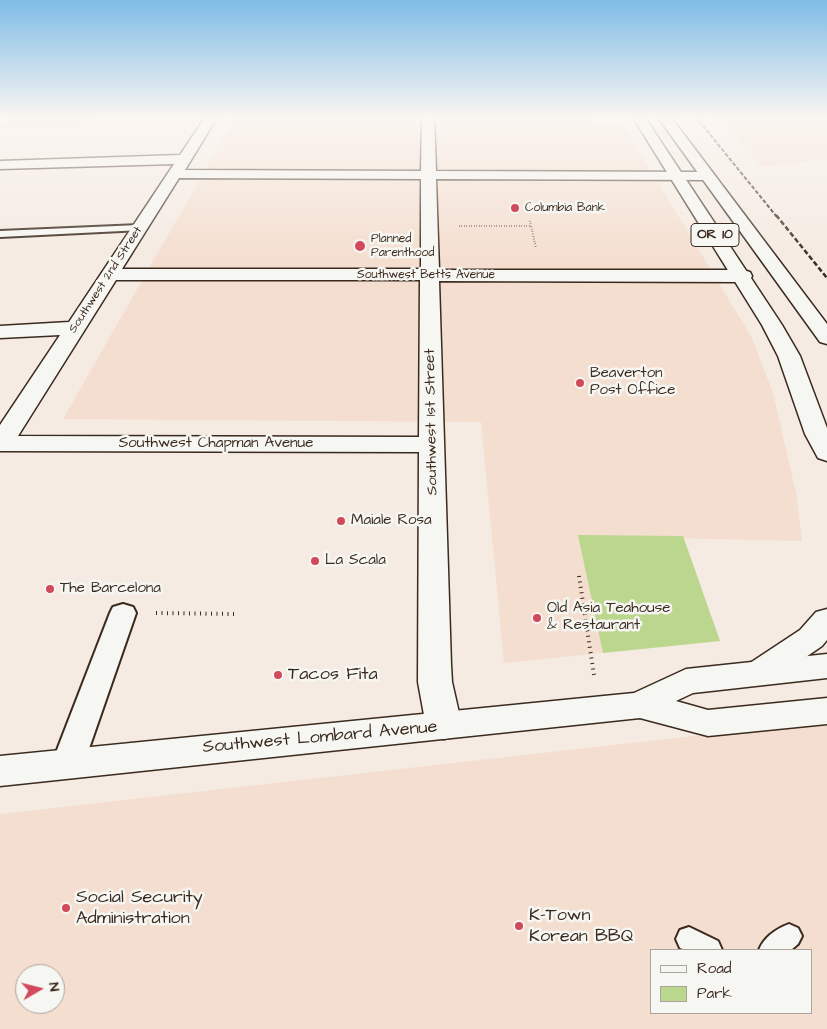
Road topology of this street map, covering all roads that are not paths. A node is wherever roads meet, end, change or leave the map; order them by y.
1 (30, 164) edge
2 (181, 164) edge
3 (430, 164) edge
4 (669, 164) edge
5 (699, 164) edge
6 (0, 165) edge
7 (174, 174) junction
8 (430, 175) junction
9 (677, 176) junction
10 (708, 176) junction
11 (139, 228) junction
12 (0, 234) edge
13 (110, 274) junction
14 (430, 275) junction
15 (742, 276) junction
16 (75, 328) junction
17 (0, 332) edge
18 (827, 338) edge
19 (0, 443) edge
20 (432, 445) junction
21 (827, 452) edge
22 (123, 613) road end
23 (827, 620) edge
24 (827, 666) edge
25 (759, 673) junction
26 (640, 705) junction
27 (827, 711) edge
28 (444, 726) junction
29 (68, 764) junction
30 (0, 771) edge

1 - 6 street
2 - 7 street, Southwest 2nd Street
3 - 8 street, Southwest 1st Street
4 - 9 street, OR 10
5 - 10 street, OR 10
7 - 8 street
7 - 11 street, Southwest 2nd Street
8 - 9 street
8 - 14 street, Southwest 1st Street
9 - 10 street
9 - 15 street, OR 10
10 - 18 street, OR 10
11 - 12 lane
11 - 13 street, Southwest 2nd Street
13 - 14 street, Southwest Betts Avenue
13 - 16 street, Southwest 2nd Street
14 - 15 street, Southwest Betts Avenue
14 - 20 street, Southwest 1st Street
15 - 21 street, OR 10
16 - 17 street
16 - 19 street, Southwest 2nd Street
19 - 20 street, Southwest Chapman Avenue
20 - 28 street, Southwest 1st Street
22 - 29 street
23 - 25 street
24 - 25 street, Southwest Lombard Avenue
25 - 26 street, Southwest Lombard Avenue
26 - 27 street, Southwest Lombard Avenue
26 - 28 street, Southwest Lombard Avenue
28 - 29 street, Southwest Lombard Avenue
29 - 30 street, Southwest Lombard Avenue

